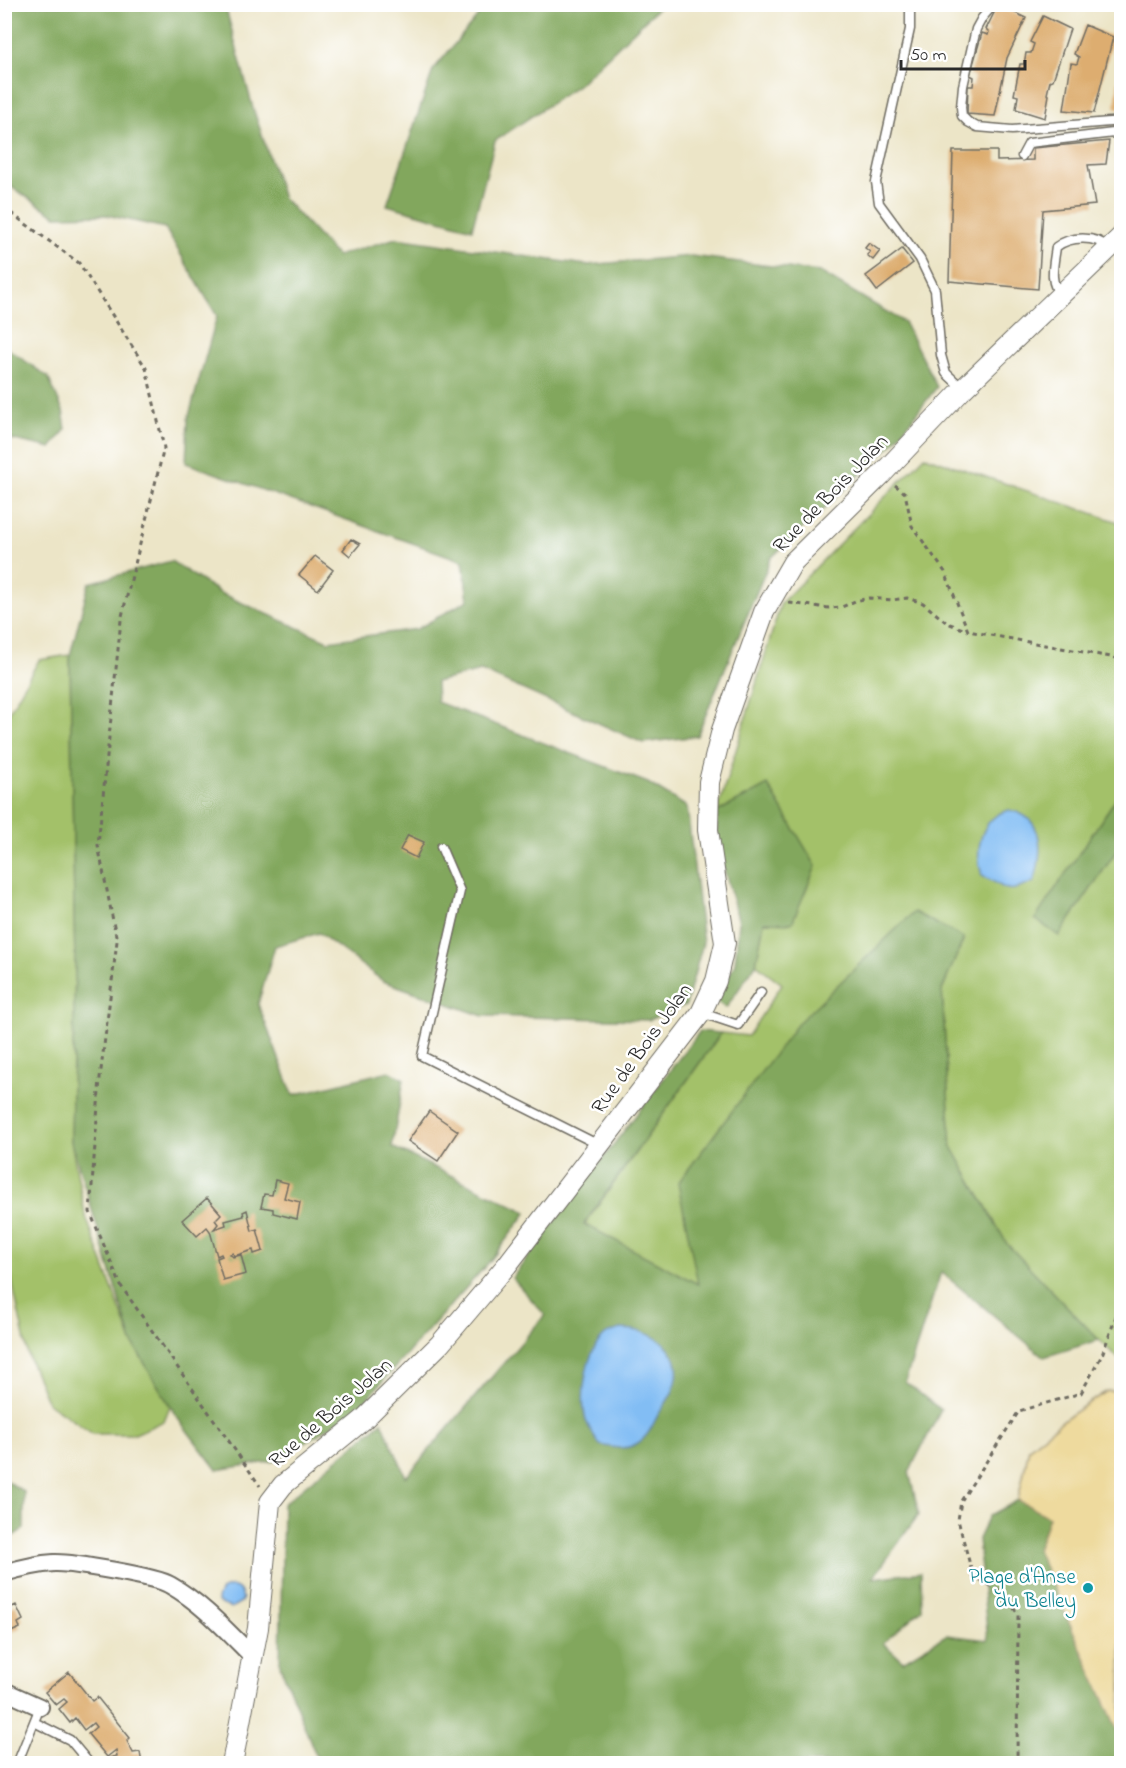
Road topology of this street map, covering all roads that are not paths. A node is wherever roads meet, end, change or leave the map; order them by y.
1 (910, 4) edge
2 (994, 4) edge
3 (1122, 121) edge
4 (1122, 132) edge
5 (1022, 156) dead end
6 (1115, 242) edge
7 (1061, 295) junction
8 (963, 389) junction
9 (441, 847) dead end
10 (761, 992) dead end
11 (701, 1013) junction
12 (599, 1145) junction
13 (4, 1573) edge
14 (253, 1657) junction
15 (4, 1694) edge
16 (37, 1714) junction
17 (17, 1764) edge
18 (90, 1764) edge
19 (232, 1764) edge

1 - 8 lane
2 - 3 lane
4 - 5 lane
6 - 7 street, Rue de Bois Jolan
6 - 7 lane
7 - 8 street, Rue de Bois Jolan
8 - 11 street, Rue de Bois Jolan
9 - 12 lane
10 - 11 lane
11 - 12 street, Rue de Bois Jolan
12 - 14 street, Rue de Bois Jolan
13 - 14 street
14 - 19 street, Rue de Bois Jolan
15 - 16 street
16 - 17 lane
16 - 18 lane

